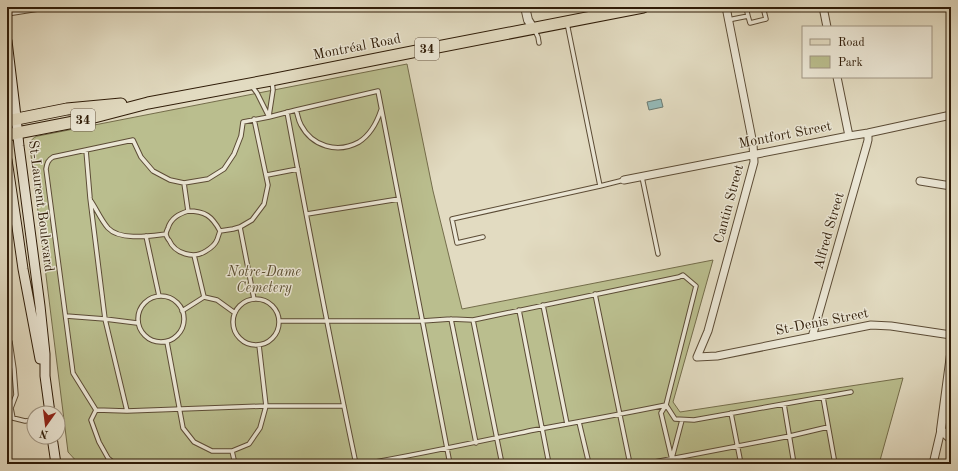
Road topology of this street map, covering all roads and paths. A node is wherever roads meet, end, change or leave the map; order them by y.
1 (51, 7) edge
2 (525, 7) edge
3 (643, 7) edge
4 (726, 7) edge
5 (763, 7) edge
6 (823, 7) edge
7 (748, 9) edge
8 (758, 9) dead end
9 (7, 14) edge
10 (748, 16) junction
11 (728, 20) junction
12 (567, 22) junction
13 (827, 26) edge
14 (533, 28) junction
15 (7, 41) edge
16 (539, 43) dead end
17 (837, 78) edge
18 (271, 80) junction
19 (250, 84) junction
20 (148, 103) junction
21 (382, 109) junction
22 (296, 110) junction
23 (288, 112) junction
24 (951, 115) edge
25 (269, 117) junction
26 (254, 119) junction
27 (12, 120) edge
28 (868, 133) junction
29 (12, 134) edge
30 (849, 136) junction
31 (86, 150) junction
32 (754, 155) junction
33 (7, 160) edge
34 (298, 169) junction
35 (267, 175) junction
36 (642, 176) junction
37 (624, 180) joint
38 (920, 181) dead end
39 (184, 183) junction
40 (600, 186) junction
41 (951, 186) edge
42 (90, 198) junction
43 (399, 199) junction
44 (188, 211) junction
45 (307, 214) junction
46 (29, 225) junction
47 (17, 227) junction
48 (240, 227) junction
49 (220, 231) junction
50 (166, 234) junction
51 (146, 236) junction
52 (483, 237) dead end
53 (658, 254) dead end
54 (194, 255) junction
55 (595, 294) junction
56 (159, 296) junction
57 (204, 297) junction
58 (254, 299) junction
59 (543, 305) junction
60 (519, 310) junction
61 (182, 311) junction
62 (235, 313) junction
63 (66, 316) junction
64 (105, 319) junction
65 (451, 319) junction
66 (472, 320) junction
67 (280, 321) junction
68 (328, 321) junction
69 (422, 321) junction
70 (137, 323) junction
71 (812, 336) junction
72 (951, 336) edge
73 (7, 337) edge
74 (167, 342) junction
75 (259, 345) junction
76 (951, 355) edge
77 (698, 357) joint
78 (45, 376) junction
79 (851, 392) dead end
80 (823, 397) junction
81 (784, 404) junction
82 (49, 405) edge
83 (666, 405) junction
84 (266, 406) junction
85 (344, 406) junction
86 (179, 409) junction
87 (96, 410) junction
88 (127, 411) junction
89 (730, 413) junction
90 (620, 415) junction
91 (682, 420) junction
92 (26, 421) edge
93 (579, 422) junction
94 (567, 424) junction
95 (828, 427) junction
96 (542, 429) junction
97 (941, 430) junction
98 (790, 436) junction
99 (497, 438) junction
100 (951, 439) edge
101 (476, 443) junction
102 (53, 445) edge
103 (737, 446) junction
104 (447, 448) junction
105 (232, 451) junction
106 (404, 457) junction
107 (672, 459) junction
108 (56, 464) edge
109 (115, 464) edge
110 (235, 464) edge
111 (356, 464) edge
112 (364, 464) edge
113 (405, 464) edge
114 (450, 464) edge
115 (502, 464) edge
116 (549, 464) edge
117 (589, 464) edge
118 (630, 464) edge
119 (644, 464) edge
120 (673, 464) edge
121 (741, 464) edge
122 (794, 464) edge
123 (835, 464) edge
124 (934, 464) edge

1 - 9 lane
2 - 14 street
3 - 12 main road, Montréal Road / 34
4 - 11 street, Cantin Street
5 - 8 lane
5 - 10 lane
6 - 13 street
7 - 10 lane
10 - 11 lane
11 - 32 street, Cantin Street
12 - 14 main road, Montréal Road / 34
12 - 40 lane
14 - 16 lane
14 - 18 main road, Montréal Road / 34
15 - 27 main road, St-Laurent Boulevard
17 - 30 street
18 - 19 main road, Montréal Road / 34
18 - 25 lane
19 - 20 main road, Montréal Road / 34
19 - 25 lane
20 - 27 main road, Montréal Road / 34
20 - 29 main road, Montréal Road / 34
21 - 22 lane
21 - 22 lane
21 - 43 lane
22 - 23 lane
23 - 25 lane
23 - 34 lane
24 - 28 street, Montfort Street
25 - 26 lane
26 - 35 lane
26 - 39 lane
27 - 29 main road, St-Laurent Boulevard
28 - 30 street, Montfort Street
28 - 71 street, Alfred Street
29 - 46 main road, St-Laurent Boulevard
30 - 32 street, Montfort Street
31 - 39 lane
31 - 42 lane
31 - 63 lane
32 - 36 street, Montfort Street
32 - 77 street, Cantin Street
33 - 47 main road, St-Laurent Boulevard
34 - 35 lane
34 - 45 lane
35 - 48 lane
36 - 37 street, Montfort Street
36 - 53 lane
37 - 40 lane
38 - 41 street
39 - 44 lane
40 - 52 lane
42 - 51 lane
42 - 64 lane
43 - 45 lane
43 - 69 lane
44 - 49 lane
44 - 50 lane
45 - 68 lane
46 - 47 main road
46 - 78 main road, St-Laurent Boulevard
47 - 78 main road, St-Laurent Boulevard
48 - 49 lane
48 - 58 lane
49 - 54 lane
50 - 51 lane
50 - 54 lane
51 - 56 lane
54 - 57 lane
55 - 59 lane
55 - 83 lane
55 - 90 lane
56 - 61 lane
56 - 70 lane
57 - 61 lane
57 - 62 lane
58 - 62 lane
58 - 67 lane
59 - 60 lane
59 - 94 lane
60 - 66 lane
60 - 96 lane
61 - 74 lane
62 - 75 lane
63 - 64 lane
63 - 87 lane
64 - 70 lane
64 - 88 lane
65 - 66 lane
65 - 69 lane
65 - 101 lane
66 - 99 lane
67 - 68 lane
67 - 75 lane
68 - 69 lane
68 - 85 lane
69 - 104 lane
70 - 74 lane
71 - 72 street, St-Denis Street
71 - 77 street, St-Denis Street
73 - 92 lane
74 - 86 lane
75 - 84 lane
76 - 97 street
78 - 82 main road, St-Laurent Boulevard
79 - 80 lane
80 - 81 lane
80 - 95 lane
81 - 89 lane
81 - 98 lane
83 - 90 lane
83 - 91 lane
83 - 107 lane
84 - 85 lane
84 - 86 lane
84 - 105 lane
85 - 111 lane
86 - 88 lane
86 - 105 lane
87 - 88 lane
87 - 109 lane
89 - 91 lane
89 - 103 lane
90 - 93 lane
90 - 118 lane
91 - 107 lane
93 - 94 lane
93 - 117 lane
94 - 96 lane
95 - 98 lane
95 - 123 lane
96 - 99 lane
96 - 116 lane
97 - 100 street
97 - 124 street
98 - 103 lane
98 - 122 lane
99 - 101 lane
99 - 115 lane
101 - 104 lane
102 - 108 main road
103 - 107 lane
103 - 121 lane
104 - 106 lane
104 - 114 lane
105 - 110 lane
106 - 112 lane
106 - 113 lane
107 - 119 lane
107 - 120 lane

